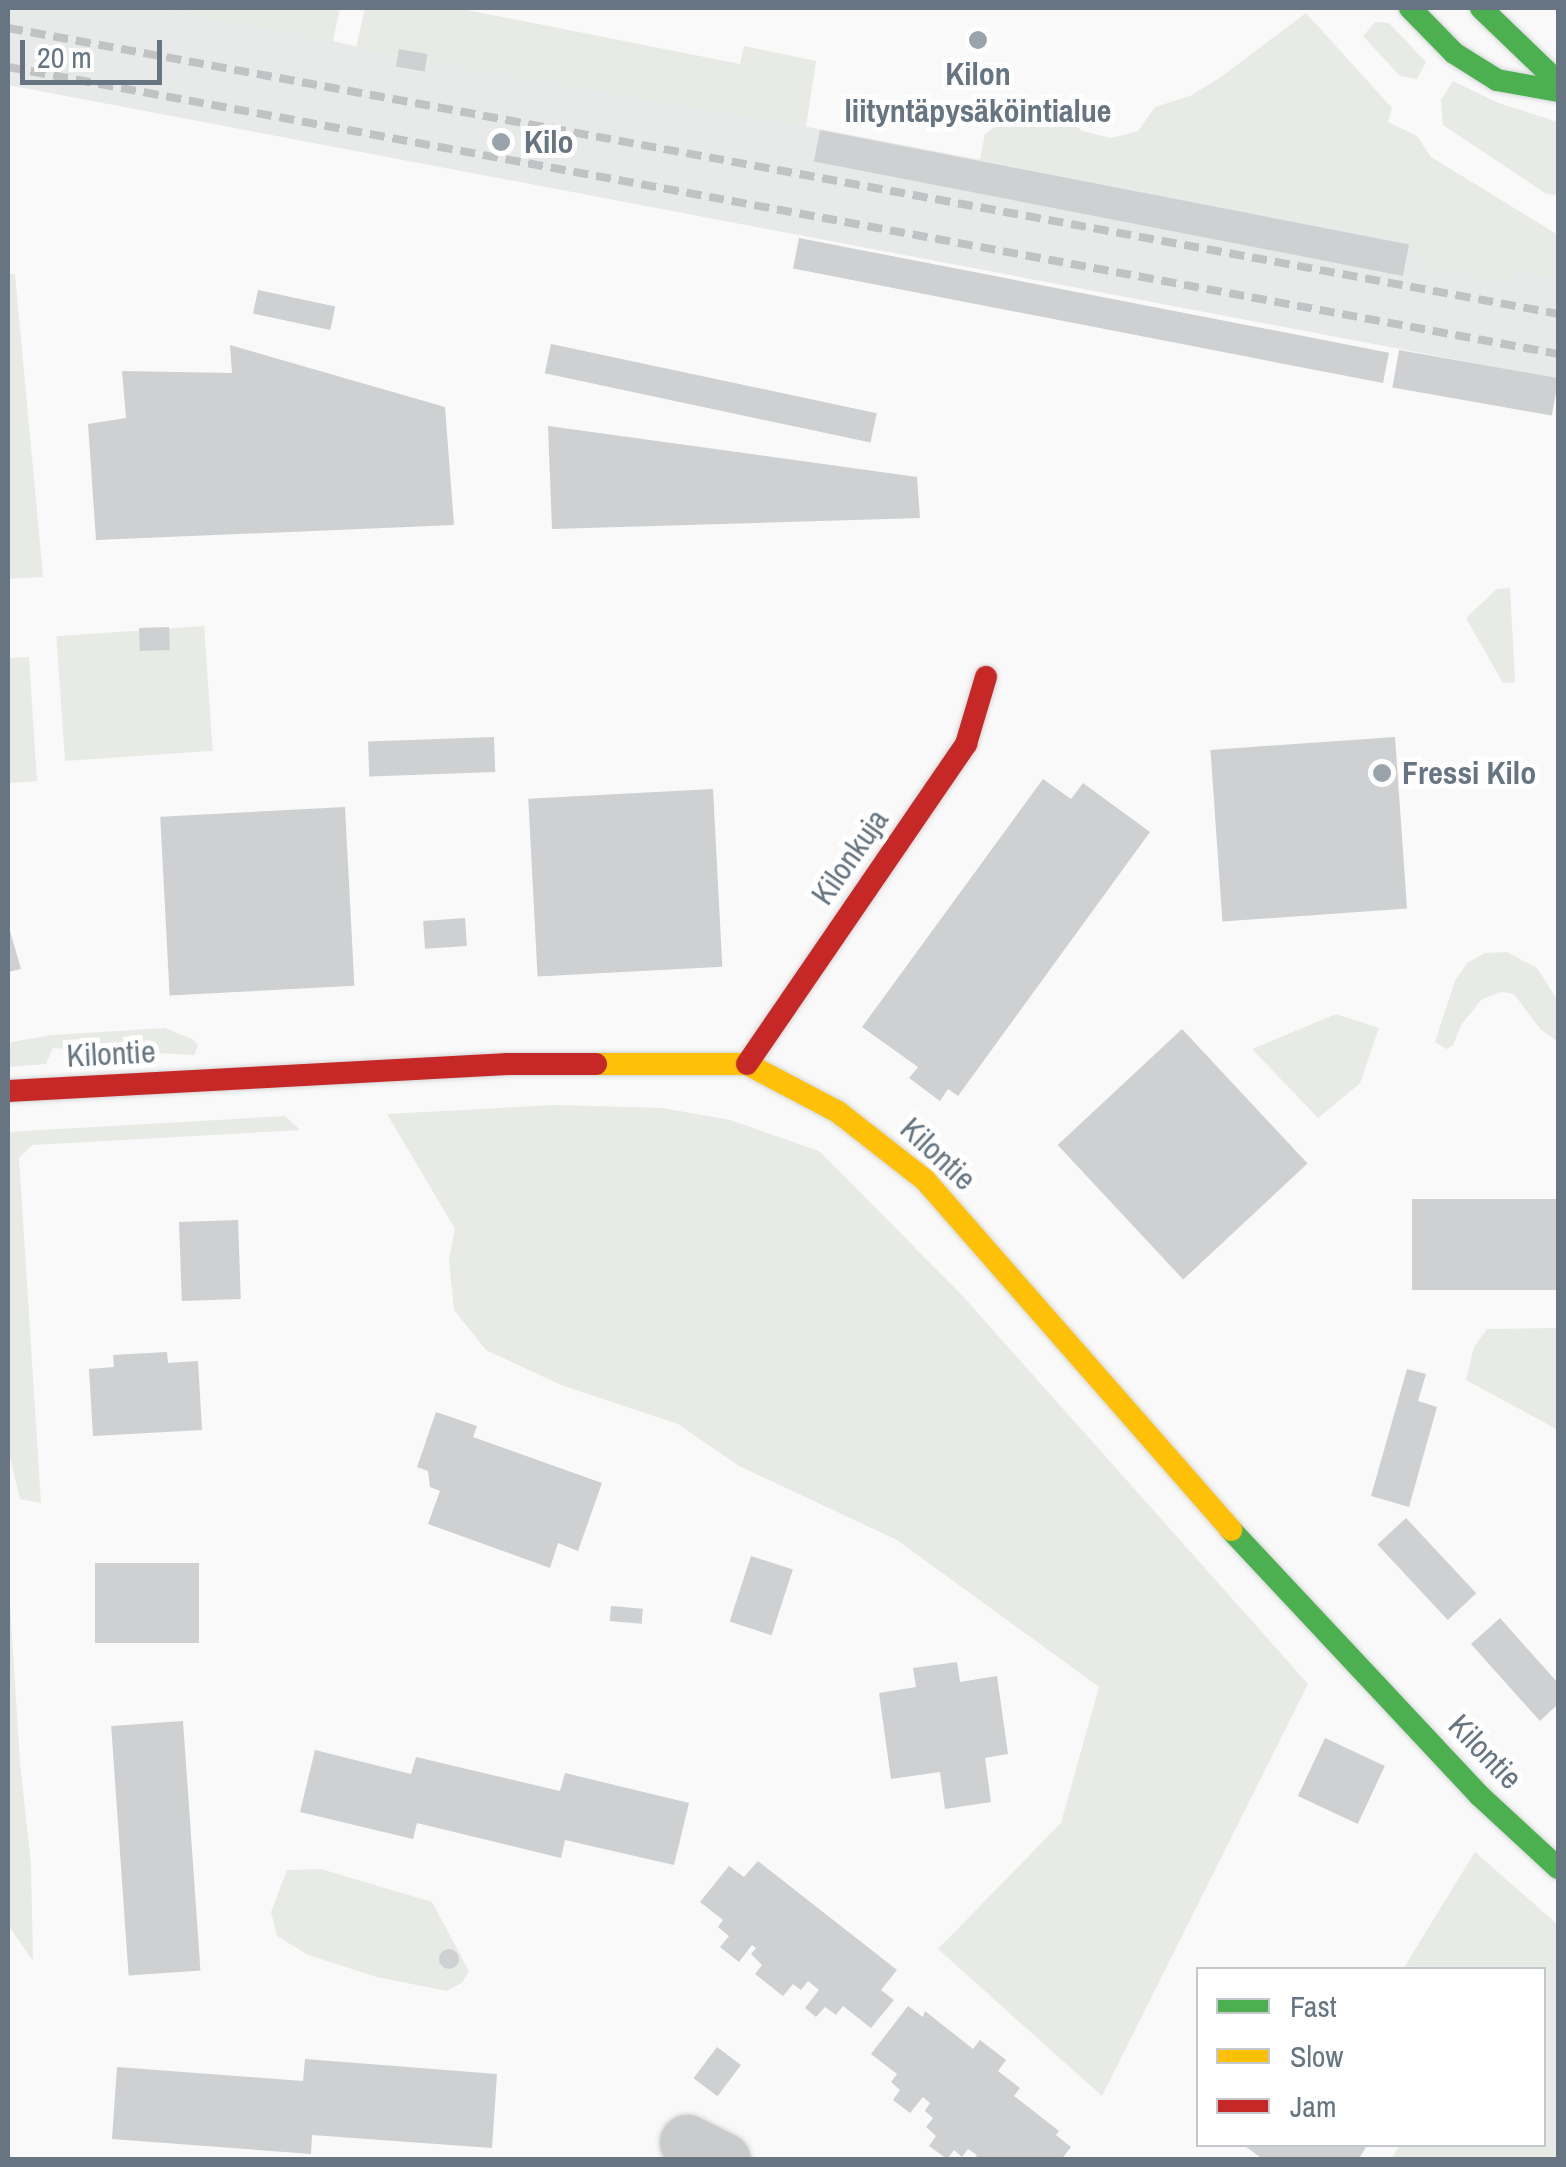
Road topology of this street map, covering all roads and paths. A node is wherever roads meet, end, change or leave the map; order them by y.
1 (1410, 8) edge
2 (1481, 8) edge
3 (1558, 82) edge
4 (1558, 91) edge
5 (986, 677) dead end
6 (747, 1064) junction
7 (8, 1092) edge
8 (1558, 1868) edge

1 - 4 street
2 - 3 street
5 - 6 street, Kilonkuja
6 - 7 street, Kilontie
6 - 8 street, Kilontie

